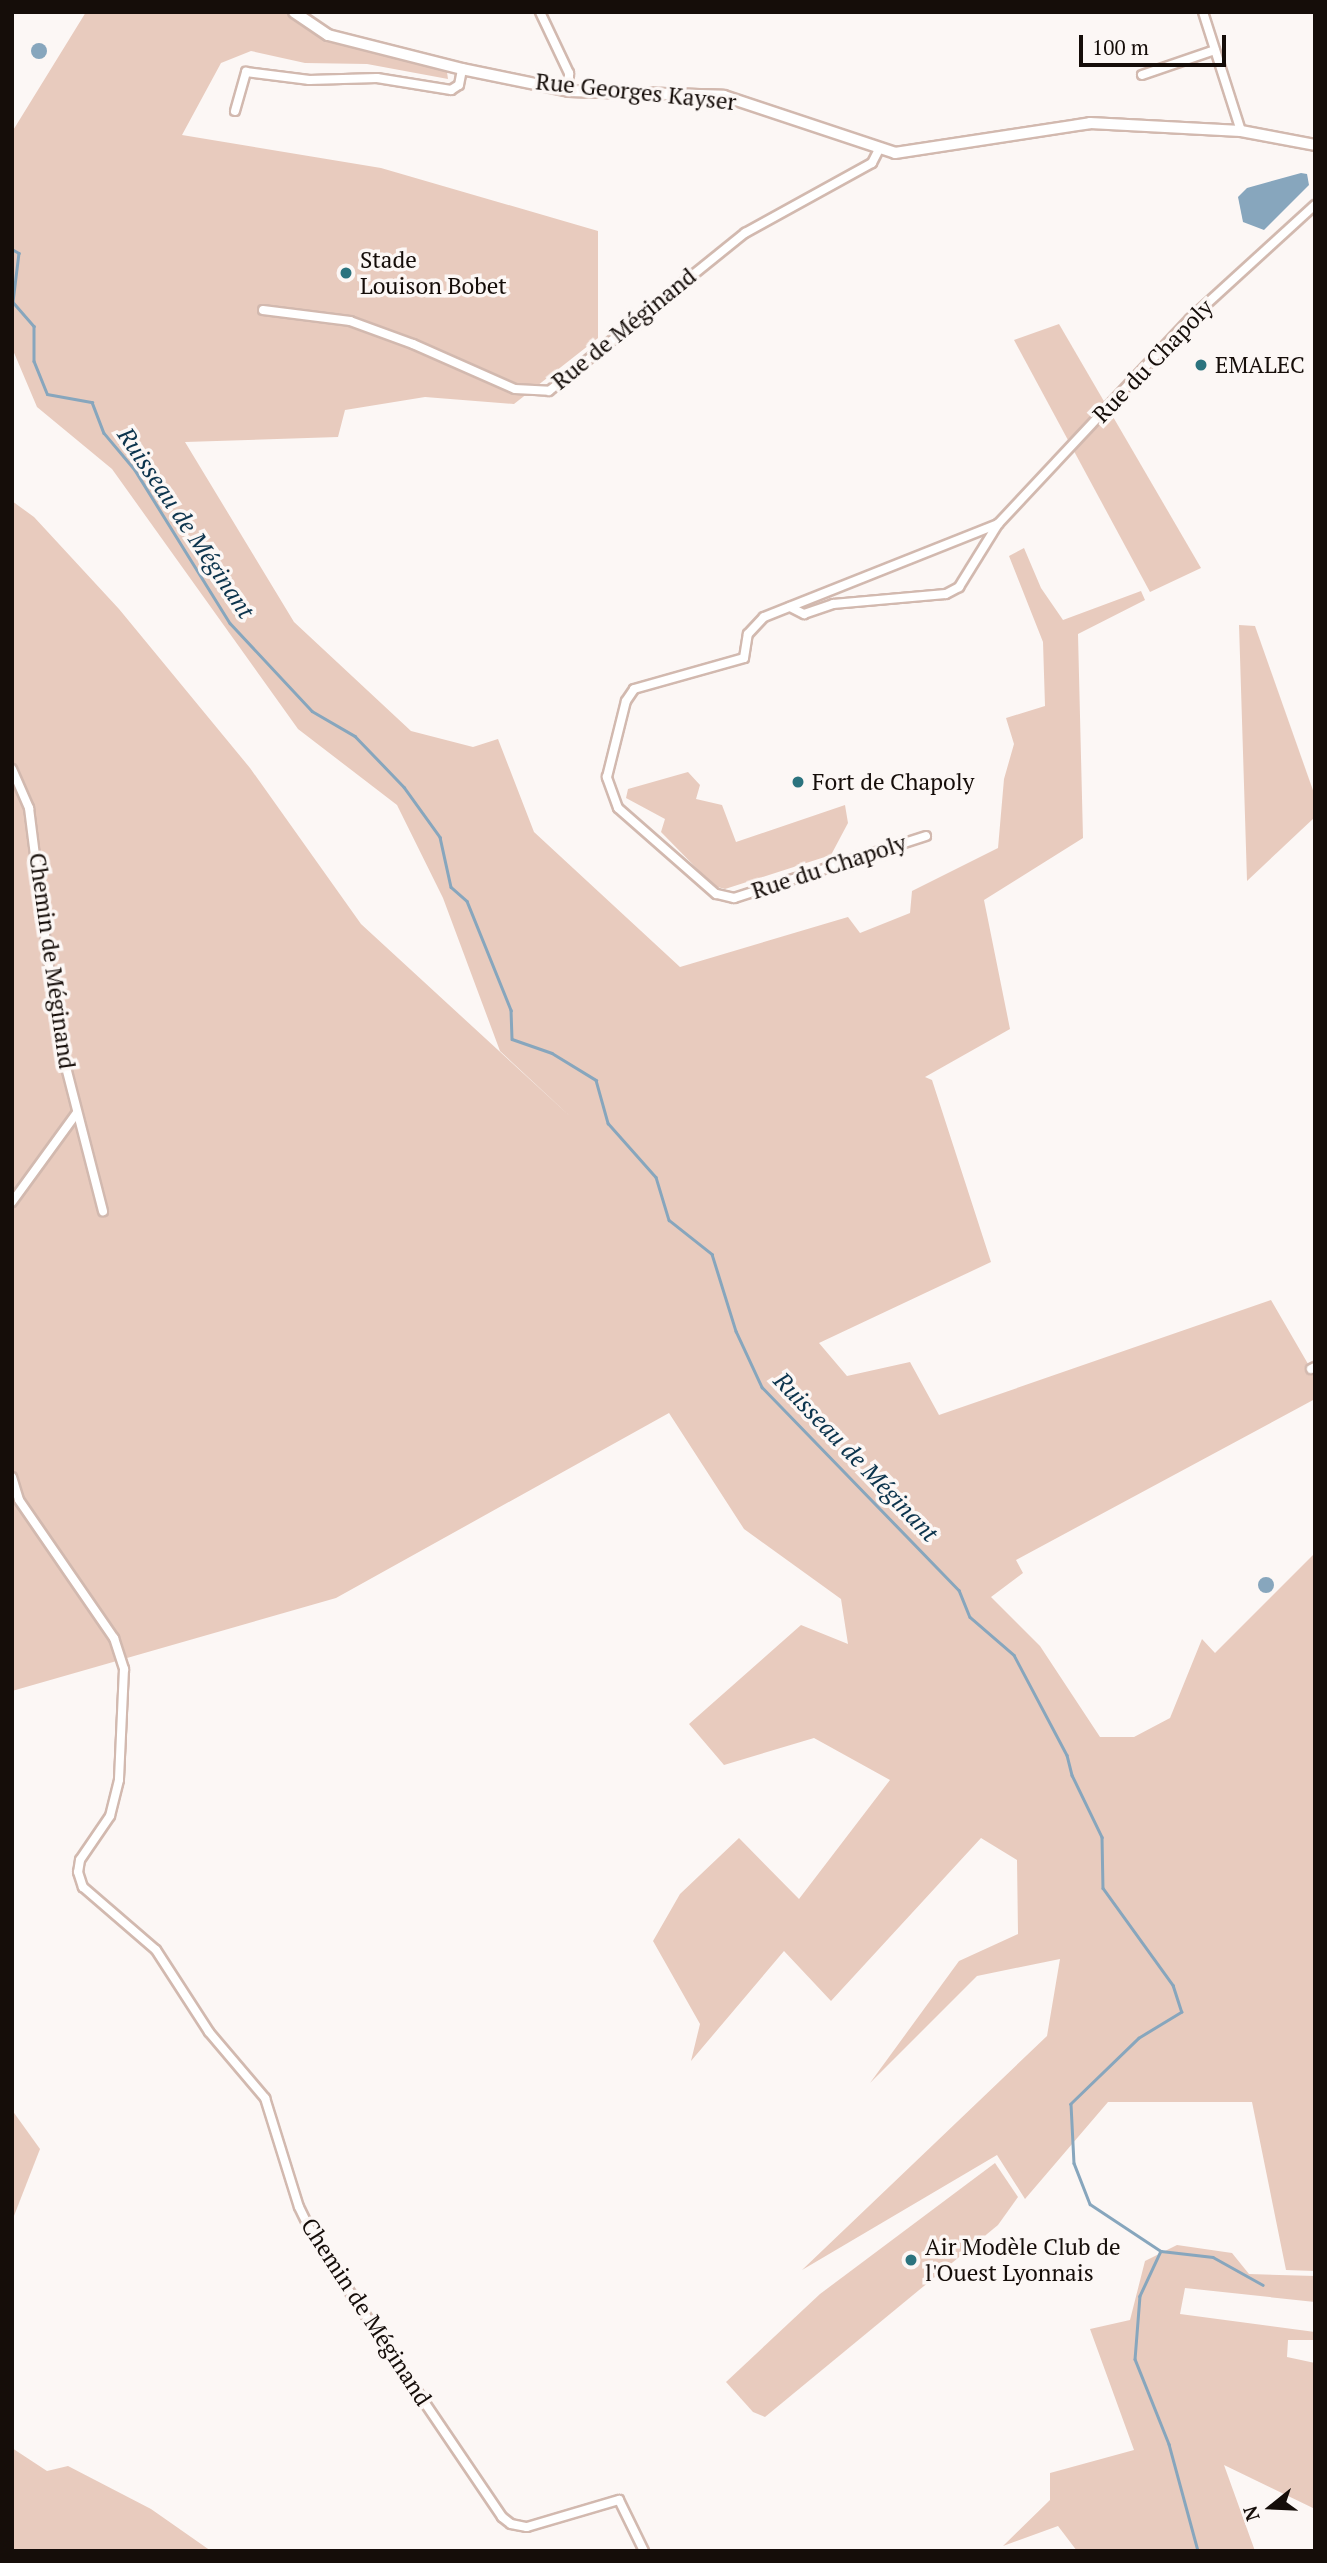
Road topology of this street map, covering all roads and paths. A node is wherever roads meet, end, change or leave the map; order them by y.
1 (294, 12) edge
2 (540, 12) edge
3 (1203, 12) edge
4 (1216, 50) junction
5 (462, 69) junction
6 (1142, 75) dead end
7 (569, 90) junction
8 (235, 111) dead end
9 (1241, 131) junction
10 (1315, 145) edge
11 (879, 149) junction
12 (1315, 205) edge
13 (262, 310) dead end
14 (998, 524) junction
15 (790, 607) junction
16 (12, 769) edge
17 (926, 836) dead end
18 (76, 1114) junction
19 (12, 1202) edge
20 (103, 1211) dead end
21 (12, 1477) edge
22 (644, 2551) edge

1 - 5 street, Rue Georges Kayser
2 - 7 street
3 - 4 street
4 - 6 street
4 - 9 street
5 - 7 street, Rue Georges Kayser
5 - 8 street
7 - 11 street, Rue Georges Kayser
9 - 10 street, Rue Georges Kayser
9 - 11 street, Rue Georges Kayser
11 - 13 street, Rue de Méginand
12 - 14 street, Rue du Chapoly
14 - 15 street, Rue du Chapoly
14 - 15 street, Rue du Chapoly
15 - 17 street, Rue du Chapoly
16 - 18 street, Chemin de Méginand
18 - 19 street
18 - 20 street, Chemin de Méginand
21 - 22 street, Chemin de Méginand

